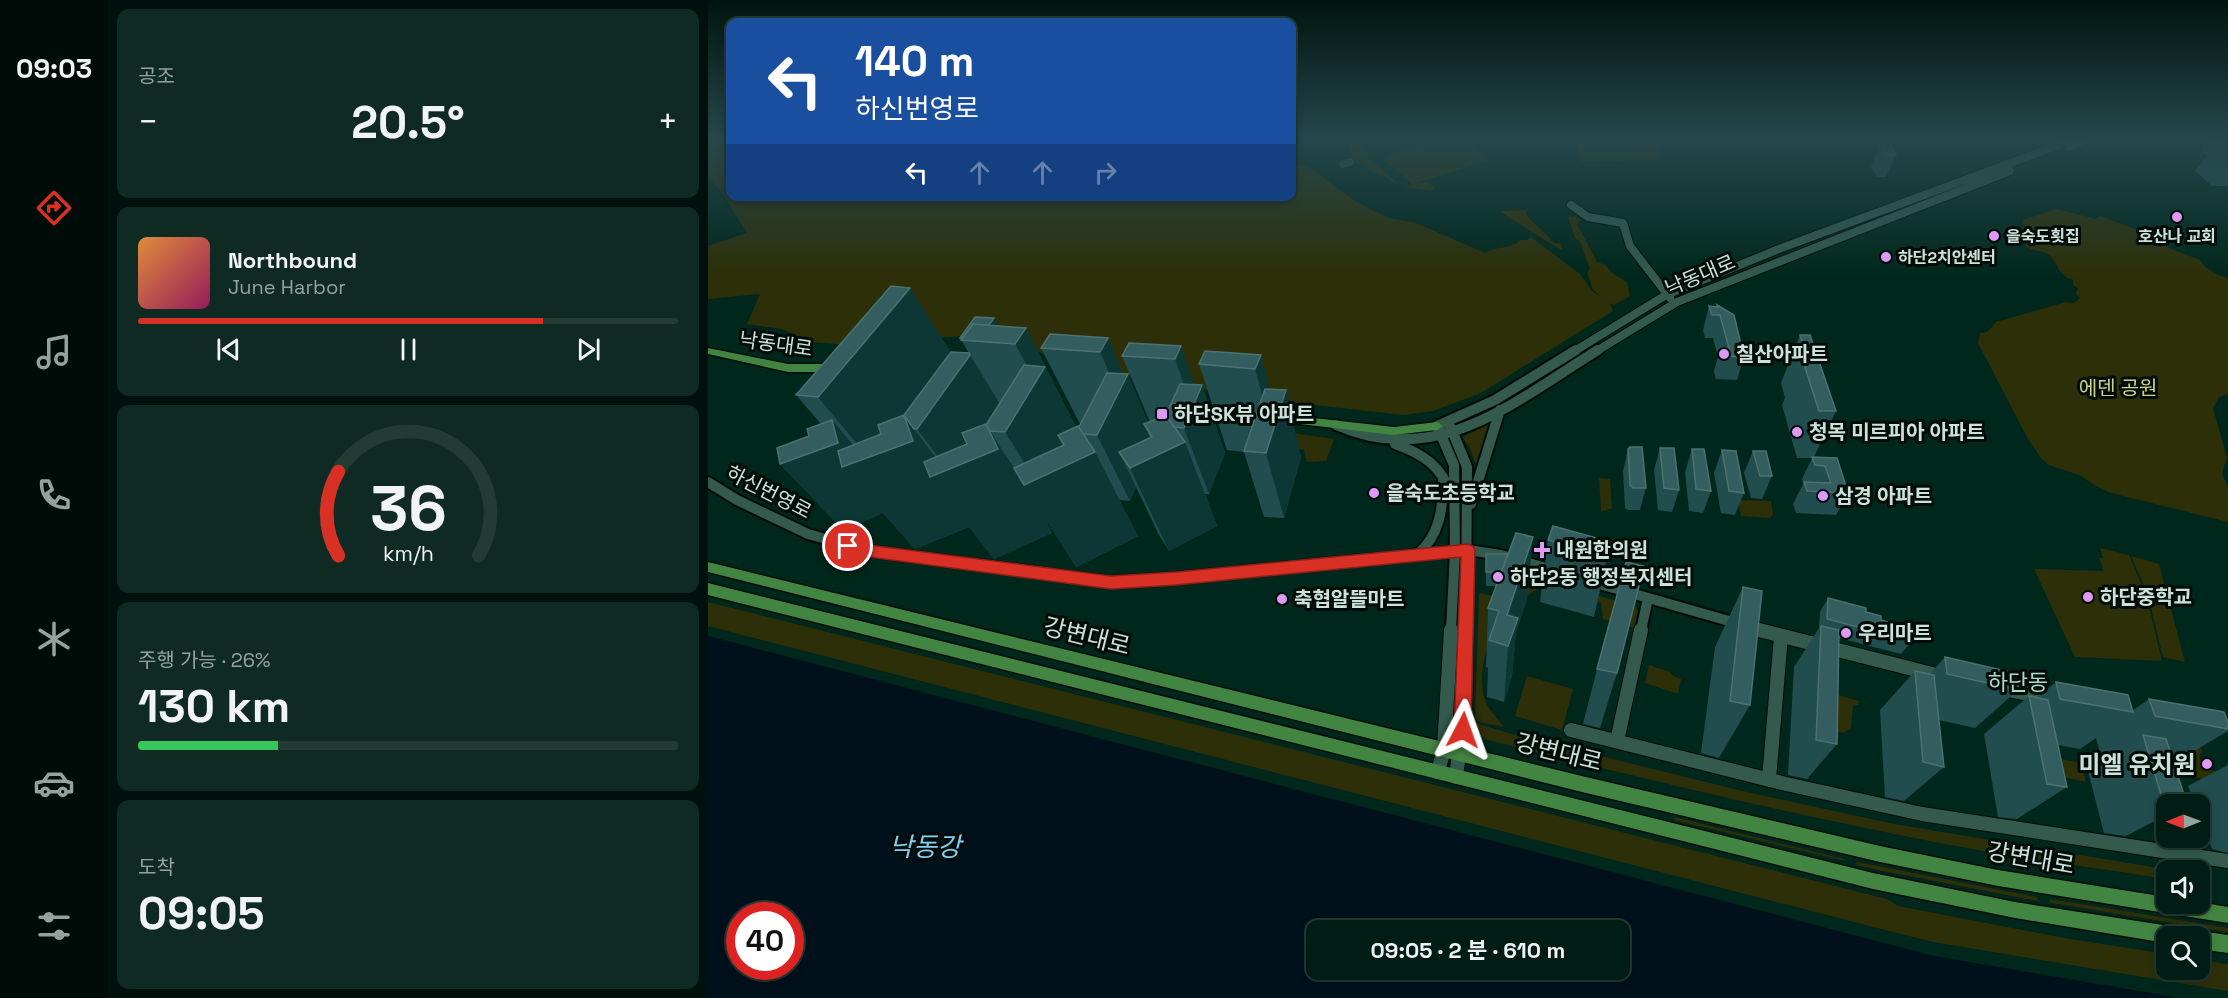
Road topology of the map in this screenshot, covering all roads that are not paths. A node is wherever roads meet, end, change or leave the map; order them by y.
1 (1952, 186) edge
2 (1973, 186) edge
3 (1571, 205) dead end
4 (1887, 210) junction
5 (1896, 216) junction
6 (1666, 295) junction
7 (1677, 302) junction
8 (708, 351) edge
9 (848, 367) edge
10 (1500, 410) junction
11 (1266, 416) edge
12 (1336, 425) junction
13 (1442, 428) junction
14 (1454, 433) junction
15 (1381, 439) junction
16 (1443, 474) junction
17 (708, 482) edge
18 (1455, 510) junction
19 (1468, 513) junction
20 (1462, 551) junction
21 (1416, 555) junction
22 (708, 567) edge
23 (708, 589) edge
24 (1648, 598) junction
25 (1781, 636) junction
26 (1959, 680) edge
27 (1994, 687) edge
28 (2063, 701) edge
29 (1571, 730) dead end
30 (1617, 741) junction
31 (1444, 749) junction
32 (1461, 753) junction
33 (1438, 772) junction
34 (1456, 777) junction
35 (1769, 779) junction
36 (2228, 861) edge
37 (2228, 915) edge
38 (2156, 933) edge
39 (2210, 942) edge
40 (2228, 944) edge

1 - 4 street, 낙동대로
2 - 5 street, 낙동대로
3 - 6 street
4 - 5 street
4 - 6 street, 낙동대로
5 - 7 street, 낙동대로
6 - 7 street
6 - 13 street, 낙동대로
7 - 10 street, 낙동대로
8 - 9 main road, 낙동대로
10 - 14 street, 낙동대로
10 - 19 street
11 - 12 main road, 낙동대로
12 - 13 main road, 낙동대로
12 - 15 street, 낙동대로
13 - 14 street
13 - 15 street, 낙동대로
13 - 18 street
14 - 19 street
15 - 16 street
16 - 18 street
16 - 21 street
17 - 21 street, 하신번영로
18 - 20 street
19 - 20 street
20 - 21 street, 하신번영로
20 - 24 street, 하신번영로
20 - 31 street
20 - 32 street
22 - 31 main road, 강변대로
23 - 33 main road
24 - 25 street, 하신번영로
24 - 30 street
25 - 26 street, 하신번영로
25 - 35 street
27 - 28 street
29 - 30 street
30 - 35 street
31 - 32 main road, 강변대로
31 - 33 street
32 - 34 street
32 - 37 main road, 강변대로
33 - 34 main road
34 - 38 main road
35 - 36 street
39 - 40 main road

